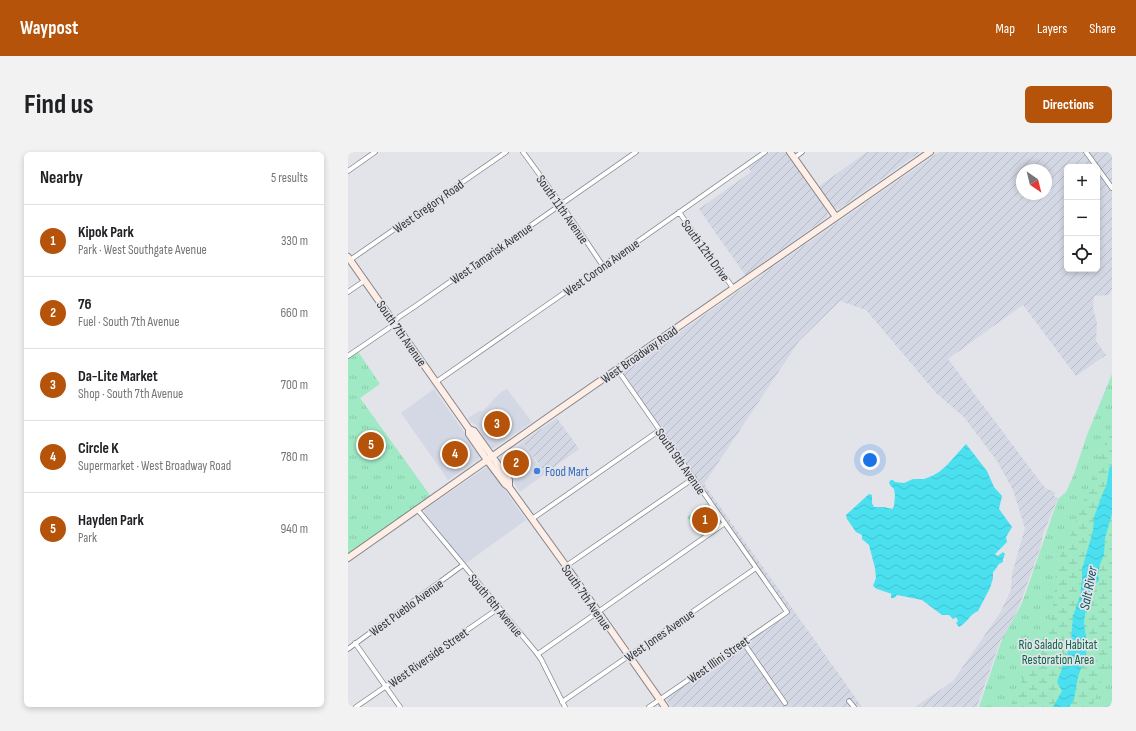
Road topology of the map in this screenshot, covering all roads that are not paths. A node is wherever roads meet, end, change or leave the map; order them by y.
1 (375, 152) edge
2 (506, 152) edge
3 (523, 152) edge
4 (636, 152) edge
5 (765, 152) edge
6 (802, 152) edge
7 (930, 152) edge
8 (1086, 152) edge
9 (792, 155) edge
10 (348, 171) edge
11 (1112, 188) edge
12 (561, 204) junction
13 (679, 212) junction
14 (836, 217) junction
15 (349, 259) edge
16 (603, 266) junction
17 (364, 280) junction
18 (733, 288) junction
19 (348, 292) edge
20 (393, 322) junction
21 (348, 356) edge
22 (617, 369) junction
23 (436, 382) junction
24 (660, 430) junction
25 (489, 458) junction
26 (694, 478) junction
27 (417, 509) junction
28 (532, 519) junction
29 (725, 523) junction
30 (348, 558) edge
31 (463, 565) junction
32 (566, 566) junction
33 (756, 568) junction
34 (499, 608) junction
35 (598, 612) junction
36 (787, 612) joint
37 (743, 642) junction
38 (356, 643) junction
39 (348, 649) edge
40 (538, 654) junction
41 (629, 656) junction
42 (386, 686) junction
43 (660, 700) junction
44 (849, 701) dead end
45 (562, 702) junction
46 (785, 703) dead end
47 (356, 707) edge
48 (400, 707) edge
49 (565, 707) edge
50 (648, 707) edge
51 (665, 707) edge
52 (854, 707) edge

1 - 10 street
2 - 15 street, West Gregory Road
3 - 12 street, South 11th Avenue
4 - 12 street, West Tamarisk Avenue
5 - 13 street, West Corona Avenue
6 - 9 street
7 - 14 main road, West Broadway Road
8 - 11 street
9 - 14 main road
12 - 16 street, South 11th Avenue
12 - 20 street, West Tamarisk Avenue
13 - 16 street, West Corona Avenue
13 - 18 street, South 12th Drive
14 - 18 main road, West Broadway Road
15 - 17 main road, South 7th Avenue
16 - 23 street, West Corona Avenue
17 - 19 street
17 - 20 main road, South 7th Avenue
18 - 22 main road, West Broadway Road
20 - 21 street, West Tamarisk Avenue
20 - 23 main road, South 7th Avenue
22 - 24 street, South 9th Avenue
22 - 25 main road, West Broadway Road
23 - 25 main road, South 7th Avenue
24 - 26 street, South 9th Avenue
24 - 28 street
25 - 27 main road, West Broadway Road
25 - 28 main road, South 7th Avenue
26 - 29 street, South 9th Avenue
26 - 32 street
27 - 30 main road, West Broadway Road
27 - 31 street, South 6th Avenue
28 - 32 main road, South 7th Avenue
29 - 33 street, South 9th Avenue
29 - 35 street
31 - 34 street, South 6th Avenue
31 - 38 street, West Pueblo Avenue
32 - 35 main road, South 7th Avenue
33 - 36 street, South 9th Avenue
33 - 41 street, West Jones Avenue
34 - 40 street, South 6th Avenue
34 - 42 street, West Riverside Street
35 - 40 street
35 - 41 main road, South 7th Avenue
36 - 37 street, West Illini Street
37 - 43 street, West Illini Street
37 - 46 street
38 - 39 street, West Pueblo Avenue
38 - 42 street
40 - 45 street, South 6th Avenue
41 - 43 main road, South 7th Avenue
41 - 45 street, West Jones Avenue
42 - 47 street, West Riverside Street
42 - 48 street
43 - 50 street, West Illini Street
43 - 51 main road, South 7th Avenue
44 - 52 street
45 - 49 street, South 6th Avenue

